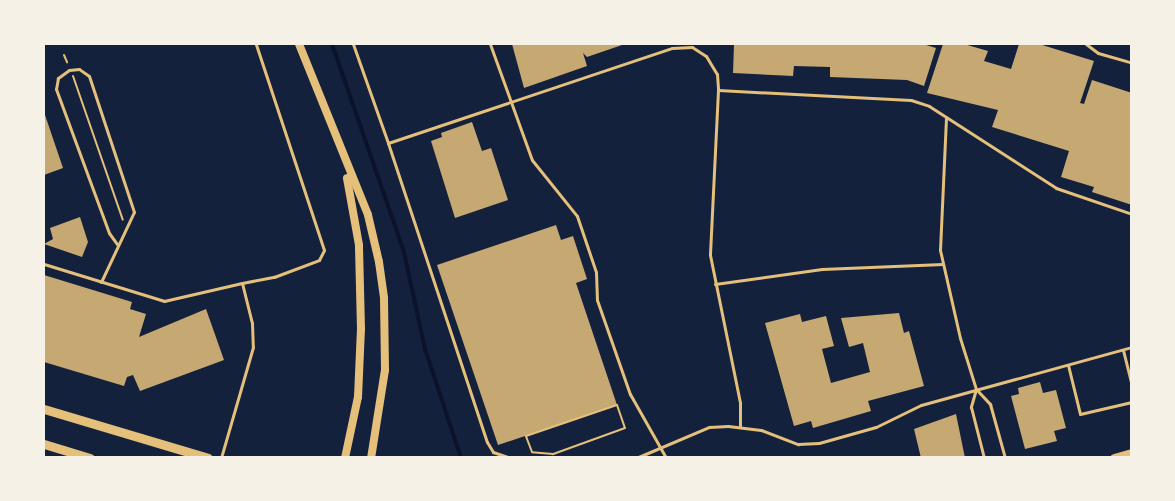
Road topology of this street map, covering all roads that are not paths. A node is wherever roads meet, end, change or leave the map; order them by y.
1 (256, 44) edge
2 (299, 44) edge
3 (353, 44) edge
4 (490, 44) edge
5 (1086, 44) edge
6 (1131, 63) edge
7 (718, 90) junction
8 (512, 100) junction
9 (946, 118) junction
10 (388, 143) junction
11 (345, 165) junction
12 (1131, 214) edge
13 (117, 244) junction
14 (44, 264) edge
15 (943, 264) junction
16 (101, 282) junction
17 (242, 283) junction
18 (715, 284) junction
19 (1131, 347) edge
20 (1123, 350) junction
21 (1068, 365) junction
22 (1131, 386) edge
23 (976, 389) junction
24 (1131, 402) edge
25 (44, 409) edge
26 (740, 427) junction
27 (44, 444) edge
28 (661, 448) junction
29 (1131, 453) edge
30 (90, 458) edge
31 (208, 458) edge
32 (221, 458) edge
33 (345, 458) edge
34 (370, 458) edge
35 (510, 458) edge
36 (636, 458) edge
37 (666, 458) edge
38 (984, 458) edge
39 (1005, 458) edge
40 (1114, 458) edge

1 - 17 lane
2 - 11 main road
3 - 10 lane
4 - 8 lane
5 - 6 lane
7 - 8 lane
7 - 9 lane
7 - 18 lane
8 - 10 lane
8 - 28 lane
9 - 12 lane
9 - 15 lane
10 - 35 lane
11 - 33 main road
11 - 34 main road
13 - 13 lane
13 - 16 lane
14 - 16 lane
15 - 18 lane
15 - 23 lane
16 - 17 lane
17 - 32 lane
18 - 26 lane
19 - 20 lane
20 - 21 lane
20 - 22 lane
21 - 23 lane
21 - 24 lane
23 - 26 lane
23 - 38 lane
23 - 39 lane
25 - 31 main road
26 - 28 lane
27 - 30 main road
28 - 36 lane
28 - 37 lane
29 - 40 main road

